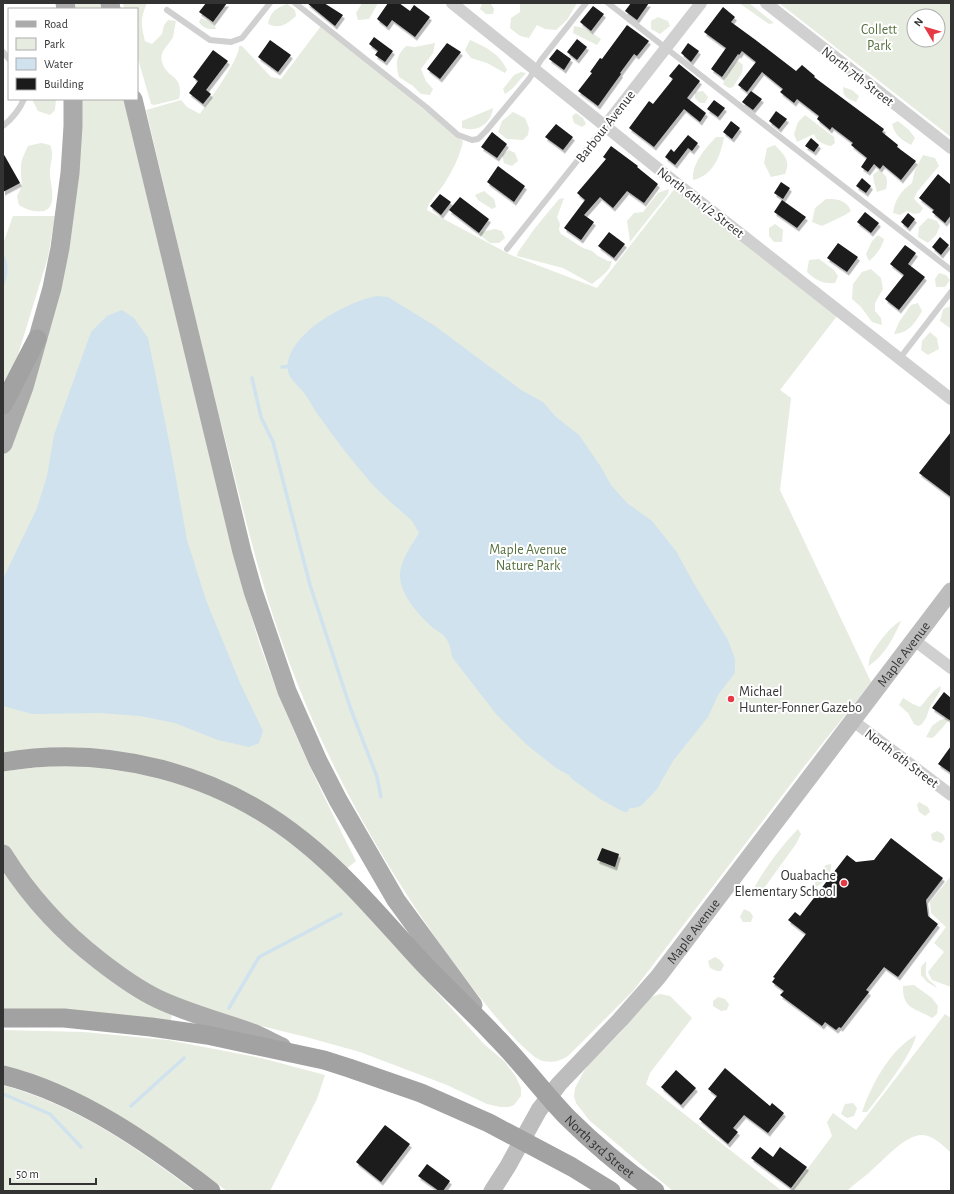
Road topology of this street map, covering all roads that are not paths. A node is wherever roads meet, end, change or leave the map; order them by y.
1 (270, 3) edge
2 (296, 3) edge
3 (452, 3) edge
4 (586, 3) edge
5 (608, 3) edge
6 (701, 3) edge
7 (766, 3) edge
8 (167, 10) dead end
9 (667, 48) junction
10 (535, 70) junction
11 (24, 100) edge
12 (73, 100) edge
13 (133, 100) edge
14 (3, 126) edge
15 (605, 126) junction
16 (951, 148) edge
17 (508, 249) dead end
18 (951, 270) edge
19 (951, 292) edge
20 (38, 339) junction
21 (900, 358) junction
22 (951, 399) edge
23 (3, 405) edge
24 (3, 444) edge
25 (951, 591) edge
26 (914, 640) junction
27 (951, 668) edge
28 (852, 720) junction
29 (5, 762) edge
30 (951, 795) edge
31 (3, 854) edge
32 (3, 1018) edge
33 (496, 1037) junction
34 (297, 1054) junction
35 (3, 1075) edge
36 (550, 1096) junction
37 (523, 1140) junction
38 (211, 1191) edge
39 (492, 1191) edge
40 (611, 1191) edge
41 (655, 1191) edge

1 - 8 lane
2 - 10 lane
3 - 10 street, North 6th 1/2 Street
4 - 10 lane
5 - 9 lane
6 - 9 street, Barbour Avenue
7 - 16 street, North 7th Street
9 - 15 street, Barbour Avenue
9 - 18 lane
10 - 15 street, North 6th 1/2 Street
11 - 14 lane
12 - 20 main road
13 - 33 main road
15 - 17 lane, Barbour Avenue
15 - 21 street, North 6th 1/2 Street
19 - 21 lane
20 - 23 highway
20 - 24 main road
21 - 22 street, North 6th 1/2 Street
25 - 26 main road, Maple Avenue
26 - 27 street
26 - 28 main road, Maple Avenue
28 - 30 street, North 6th Street
28 - 36 main road, Maple Avenue
29 - 33 highway, North 3rd Street
31 - 34 main road
32 - 34 highway, North 3rd Street
33 - 36 highway, North 3rd Street
34 - 37 highway, North 3rd Street
35 - 38 highway
36 - 37 main road, Maple Avenue
36 - 41 highway, North 3rd Street
37 - 39 main road, Maple Avenue
37 - 40 highway, North 3rd Street

